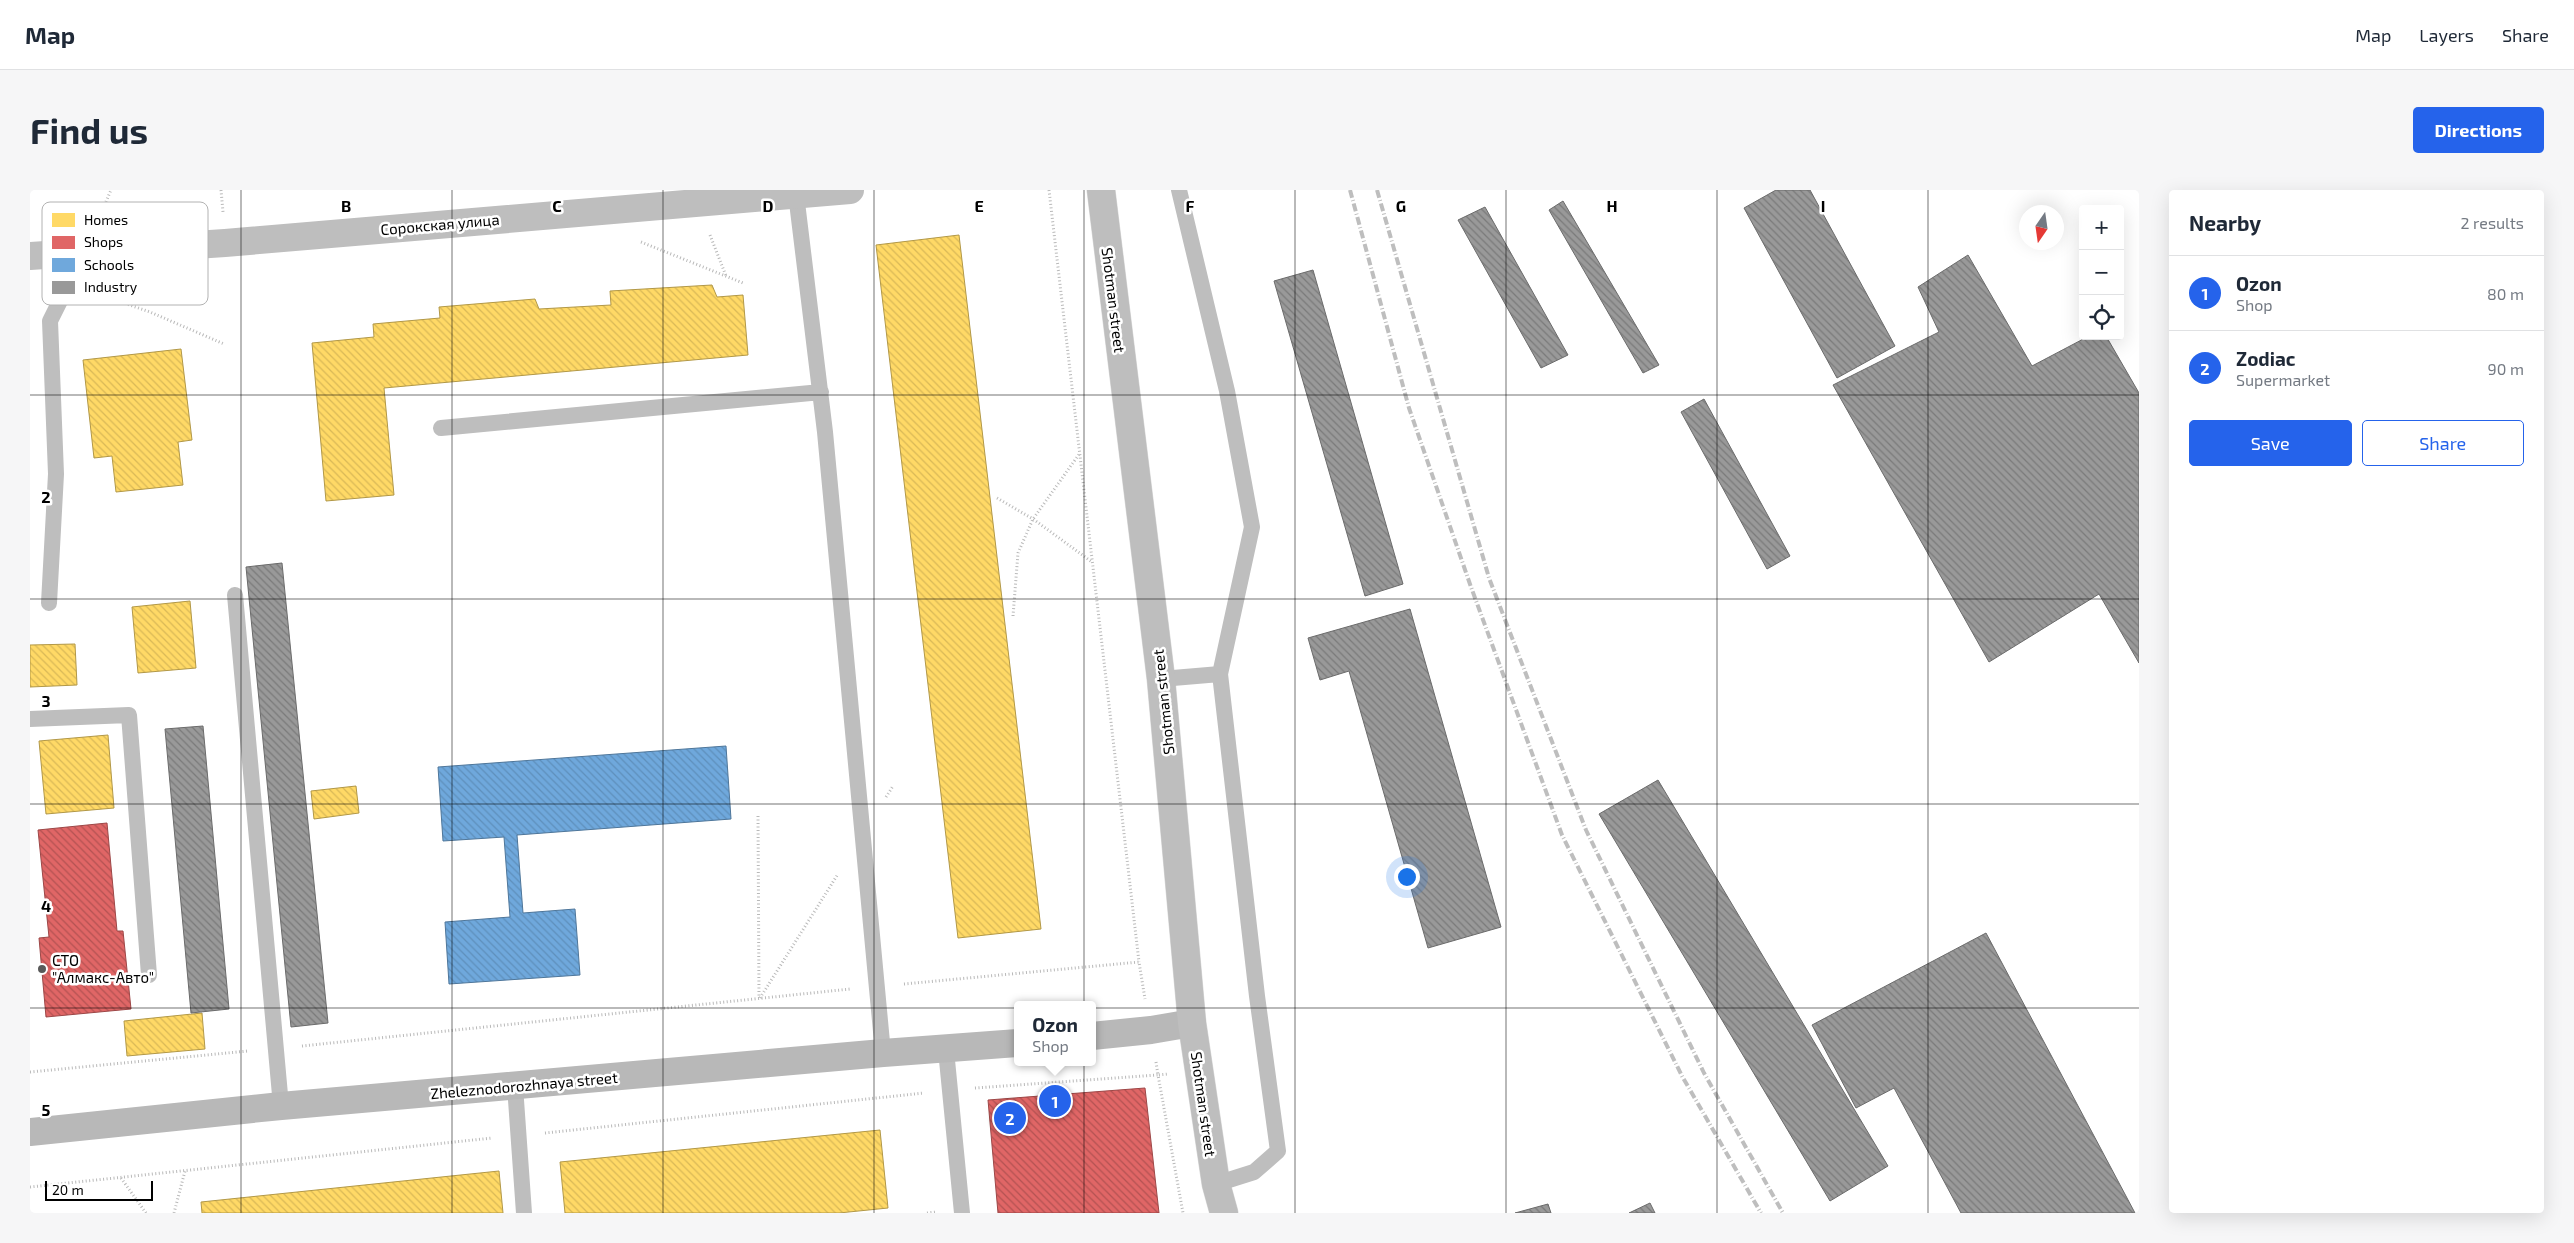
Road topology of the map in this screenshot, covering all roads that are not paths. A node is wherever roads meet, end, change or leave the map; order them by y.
1 (850, 190) edge
2 (1101, 190) edge
3 (1179, 190) edge
4 (796, 194) junction
5 (208, 244) edge
6 (58, 305) edge
7 (821, 392) junction
8 (441, 428) dead end
9 (235, 595) dead end
10 (48, 603) dead end
11 (1220, 674) junction
12 (1161, 679) junction
13 (30, 719) edge
14 (148, 974) dead end
15 (1192, 1023) junction
16 (1096, 1036) edge
17 (1014, 1043) edge
18 (946, 1050) junction
19 (883, 1053) junction
20 (515, 1086) junction
21 (281, 1106) junction
22 (30, 1132) edge
23 (1216, 1184) junction
24 (524, 1213) edge
25 (962, 1213) edge
26 (1224, 1213) edge

1 - 4 main road, Сорокская улица
2 - 12 main road, Shotman street
3 - 11 lane
4 - 5 main road, Сорокская улица
4 - 7 lane
6 - 10 lane
7 - 8 lane
7 - 19 lane
9 - 21 lane
11 - 12 lane
11 - 23 lane
12 - 15 main road, Shotman street
13 - 14 lane
15 - 16 street
15 - 23 main road, Shotman street
17 - 18 street, Zheleznodorozhnaya street
18 - 19 street, Zheleznodorozhnaya street
18 - 25 lane
19 - 20 street, Zheleznodorozhnaya street
20 - 21 street, Zheleznodorozhnaya street
20 - 24 lane
21 - 22 street, Zheleznodorozhnaya street
23 - 26 main road, Shotman street

